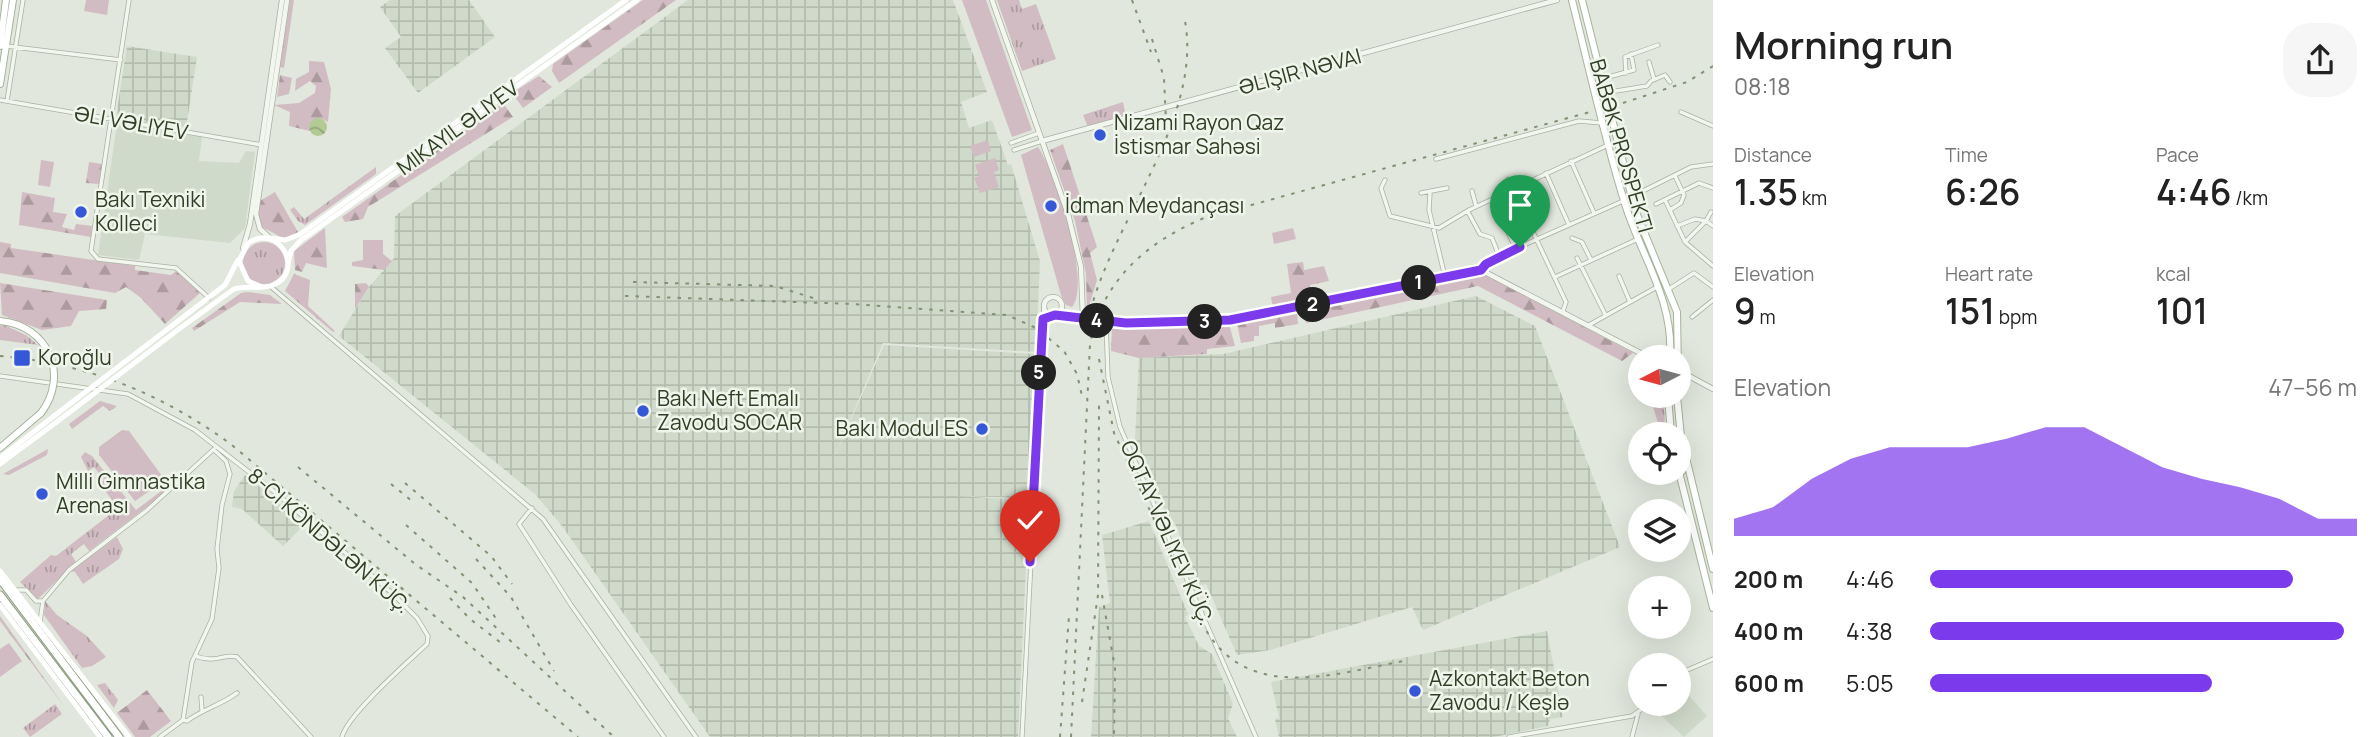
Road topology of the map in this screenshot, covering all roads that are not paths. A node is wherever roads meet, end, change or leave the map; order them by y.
1 (6, 0) edge
2 (13, 0) edge
3 (23, 0) edge
4 (129, 0) edge
5 (285, 0) edge
6 (626, 0) edge
7 (637, 0) edge
8 (992, 0) edge
9 (1558, 0) edge
10 (1572, 0) edge
11 (1582, 0) edge
12 (2, 45) edge
13 (1658, 45) dead end
14 (16, 47) junction
15 (1631, 54) junction
16 (121, 60) junction
17 (1648, 62) dead end
18 (1626, 73) junction
19 (1601, 79) junction
20 (1654, 79) junction
21 (1670, 82) dead end
22 (0, 84) edge
23 (1616, 91) dead end
24 (0, 100) edge
25 (7, 102) junction
26 (1681, 112) dead end
27 (112, 119) junction
28 (1604, 122) junction
29 (1713, 126) edge
30 (1039, 133) junction
31 (1042, 141) junction
32 (1011, 143) dead end
33 (262, 145) junction
34 (1610, 145) junction
35 (1014, 150) dead end
36 (1436, 159) dead end
37 (1572, 160) junction
38 (1713, 164) edge
39 (1546, 173) junction
40 (1675, 176) junction
41 (1508, 179) dead end
42 (1385, 180) dead end
43 (1447, 188) dead end
44 (1713, 188) edge
45 (1513, 190) junction
46 (1472, 191) dead end
47 (1684, 191) junction
48 (1422, 193) dead end
49 (1430, 193) junction
50 (1631, 197) junction
51 (1492, 199) junction
52 (1665, 200) junction
53 (1624, 201) junction
54 (1656, 204) dead end
55 (1476, 206) junction
56 (1670, 210) junction
57 (1468, 212) junction
58 (1711, 212) edge
59 (1594, 213) junction
60 (1706, 221) junction
61 (1569, 225) junction
62 (1434, 226) junction
63 (1677, 226) junction
64 (1713, 226) edge
65 (271, 238) junction
66 (1572, 238) dead end
67 (1537, 239) junction
68 (1638, 239) junction
69 (1685, 242) junction
70 (1516, 249) junction
71 (241, 253) junction
72 (1499, 256) junction
73 (1577, 257) dead end
74 (1591, 260) junction
75 (288, 263) junction
76 (1581, 265) junction
77 (1713, 266) edge
78 (1481, 270) junction
79 (1619, 276) dead end
80 (1445, 277) junction
81 (1555, 277) junction
82 (270, 286) junction
83 (1659, 286) junction
84 (262, 287) junction
85 (1713, 287) edge
86 (1670, 289) junction
87 (209, 298) junction
88 (1713, 300) edge
89 (1630, 302) junction
90 (1044, 306) junction
91 (1563, 311) junction
92 (1605, 314) junction
93 (1055, 315) junction
94 (1692, 317) dead end
95 (1043, 319) junction
96 (1083, 319) junction
97 (0, 321) edge
98 (1107, 322) junction
99 (1590, 325) junction
100 (176, 327) junction
101 (1669, 345) edge
102 (1679, 345) edge
103 (1628, 346) edge
104 (0, 376) edge
105 (1691, 378) edge
106 (1713, 389) edge
107 (56, 419) junction
108 (216, 444) junction
109 (0, 448) edge
110 (214, 450) junction
111 (0, 458) edge
112 (0, 464) edge
113 (1691, 479) edge
114 (1682, 485) edge
115 (1685, 485) edge
116 (1691, 485) edge
117 (532, 508) junction
118 (1698, 550) junction
119 (1712, 566) edge
120 (0, 570) edge
121 (0, 579) edge
122 (15, 590) junction
123 (0, 595) edge
124 (43, 601) junction
125 (0, 605) edge
126 (1713, 608) edge
127 (41, 622) junction
128 (34, 641) junction
129 (195, 656) junction
130 (1713, 659) edge
131 (1691, 668) edge
132 (237, 693) dead end
133 (201, 697) dead end
134 (202, 710) junction
135 (1628, 716) edge
136 (1637, 716) edge
137 (183, 720) junction
138 (100, 737) edge
139 (108, 737) edge
140 (119, 737) edge
141 (128, 737) edge
142 (160, 737) edge
143 (311, 737) edge
144 (342, 737) edge
145 (664, 737) edge
146 (696, 737) edge
147 (1022, 737) edge
148 (1256, 737) edge
149 (1509, 737) edge
150 (1632, 737) edge

1 - 12 main road
2 - 12 main road
3 - 14 street
4 - 16 street
5 - 33 street
5 - 65 street
6 - 65 main road
7 - 75 main road
8 - 30 street
9 - 31 street, ƏLIŞIR NƏVAI
10 - 28 main road, BABƏK PROSPEKTI
11 - 19 main road, BABƏK PROSPEKTI
12 - 14 street
12 - 22 main road
13 - 15 street
14 - 16 street
14 - 25 street
15 - 18 street
15 - 18 street
16 - 27 street
17 - 20 street
18 - 19 street
19 - 50 main road, BABƏK PROSPEKTI
20 - 21 street
20 - 23 street
24 - 25 street, ƏLI VƏLIYEV
25 - 27 street, ƏLI VƏLIYEV
26 - 29 street
27 - 33 street, ƏLI VƏLIYEV
27 - 87 street
28 - 34 main road, BABƏK PROSPEKTI
28 - 36 street
30 - 31 street
30 - 32 street
31 - 35 street
31 - 96 street
33 - 71 street
34 - 37 street
34 - 53 main road, BABƏK PROSPEKTI
37 - 39 street
37 - 59 street
38 - 40 street
39 - 45 street
39 - 61 street
40 - 47 street
40 - 50 street
41 - 45 street
42 - 62 street
43 - 49 street
44 - 47 street
45 - 51 street
45 - 67 street
46 - 55 street
47 - 52 street
47 - 56 street
48 - 49 street
49 - 62 street
50 - 86 main road, BABƏK PROSPEKTI
51 - 55 street
51 - 70 street
52 - 54 street
52 - 56 street
53 - 59 street
53 - 68 main road, BABƏK PROSPEKTI
55 - 57 street
56 - 63 street
57 - 62 street
57 - 72 street
58 - 60 street
59 - 61 street
60 - 63 street
60 - 64 street
60 - 69 street
61 - 67 street
62 - 80 street
63 - 69 street
65 - 71 main road
65 - 75 main road
66 - 74 street
67 - 70 street
67 - 81 street
68 - 74 street
68 - 83 main road, BABƏK PROSPEKTI
69 - 77 street
70 - 72 street
71 - 84 main road
71 - 87 main road
72 - 78 street
73 - 76 street
74 - 76 street
75 - 82 main road
76 - 81 street
76 - 92 street
78 - 80 street
78 - 91 street
79 - 89 street
80 - 98 street
81 - 91 street
82 - 84 main road
82 - 117 street
83 - 89 street
83 - 101 main road, BABƏK PROSPEKTI
84 - 100 main road
85 - 86 street
86 - 102 main road, BABƏK PROSPEKTI
87 - 100 main road
88 - 94 street
89 - 92 street
90 - 93 street
90 - 93 street
90 - 95 street
91 - 99 street
92 - 99 street
93 - 95 street
93 - 96 street
95 - 147 street
96 - 98 street
97 - 109 main road, bridge
98 - 148 street, OQTAY VƏLIYEV KÜÇ.
99 - 103 street
100 - 107 main road, bridge
104 - 108 street
105 - 106 street
107 - 111 main road
107 - 112 main road
108 - 110 street
108 - 144 street, 8-CI KÖNDƏLƏN KÜÇ.
110 - 124 street
110 - 129 street
113 - 119 main road
114 - 118 main road
115 - 116 main road
117 - 145 street
117 - 146 street
118 - 119 main road
118 - 126 main road
120 - 122 main road
121 - 140 highway
122 - 124 street
122 - 127 main road
123 - 128 highway
124 - 127 street
125 - 128 highway
125 - 138 main road
127 - 141 main road
128 - 139 highway
129 - 137 street
129 - 143 street
130 - 131 street
132 - 134 street
133 - 134 street
134 - 137 street
135 - 149 street
136 - 150 street
137 - 142 street

